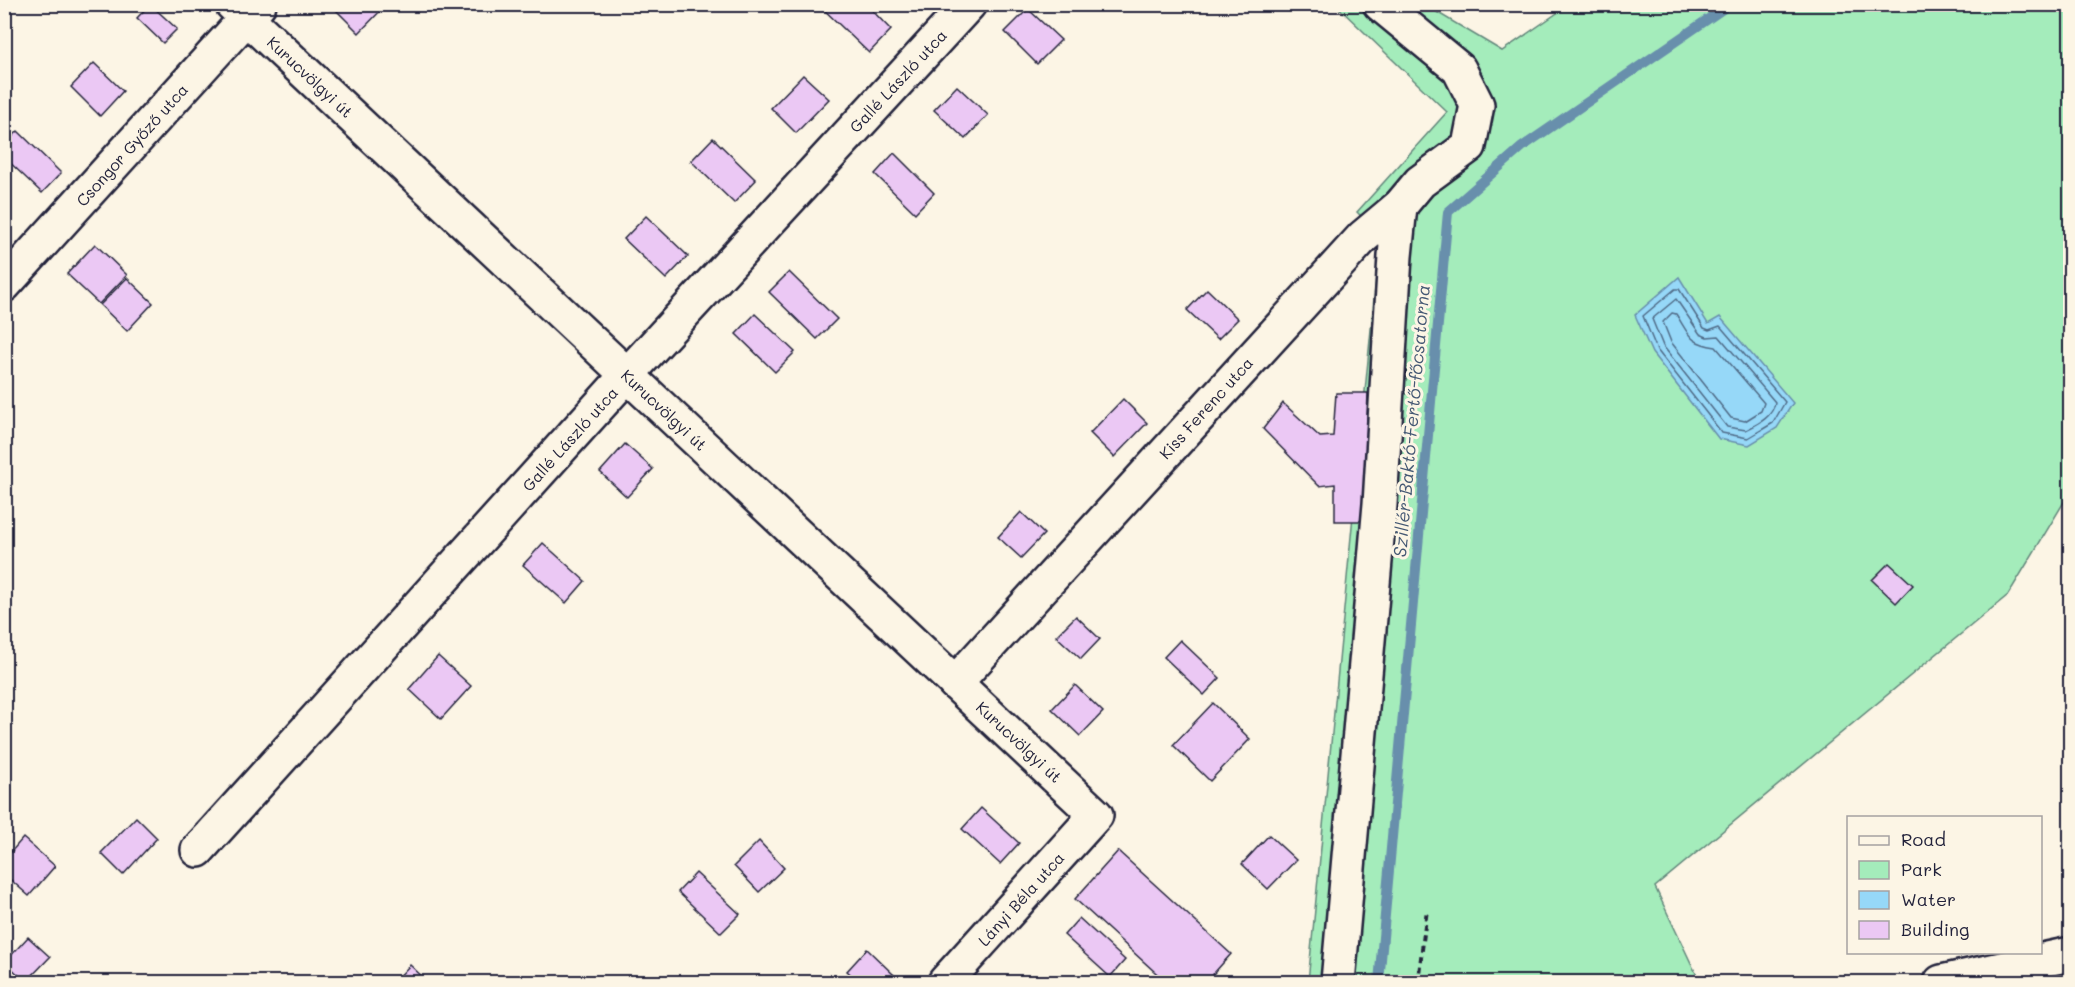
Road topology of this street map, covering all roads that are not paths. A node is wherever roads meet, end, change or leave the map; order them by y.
1 (969, 4) edge
2 (1380, 4) edge
3 (246, 9) edge
4 (1400, 206) junction
5 (4, 285) edge
6 (627, 375) junction
7 (955, 683) junction
8 (1096, 815) joint
9 (198, 850) dead end
10 (2070, 954) edge
11 (945, 982) edge
12 (1338, 982) edge
13 (1941, 982) edge

1 - 6 street, Gallé László utca
2 - 4 street, Kiss Ferenc utca
3 - 5 street, Csongor Győző utca
3 - 6 street, Kurucvölgyi út
4 - 7 street, Kiss Ferenc utca
4 - 12 street
6 - 7 street, Kurucvölgyi út
6 - 9 street, Gallé László utca
7 - 8 street, Kurucvölgyi út
8 - 11 street, Lányi Béla utca
10 - 13 street

